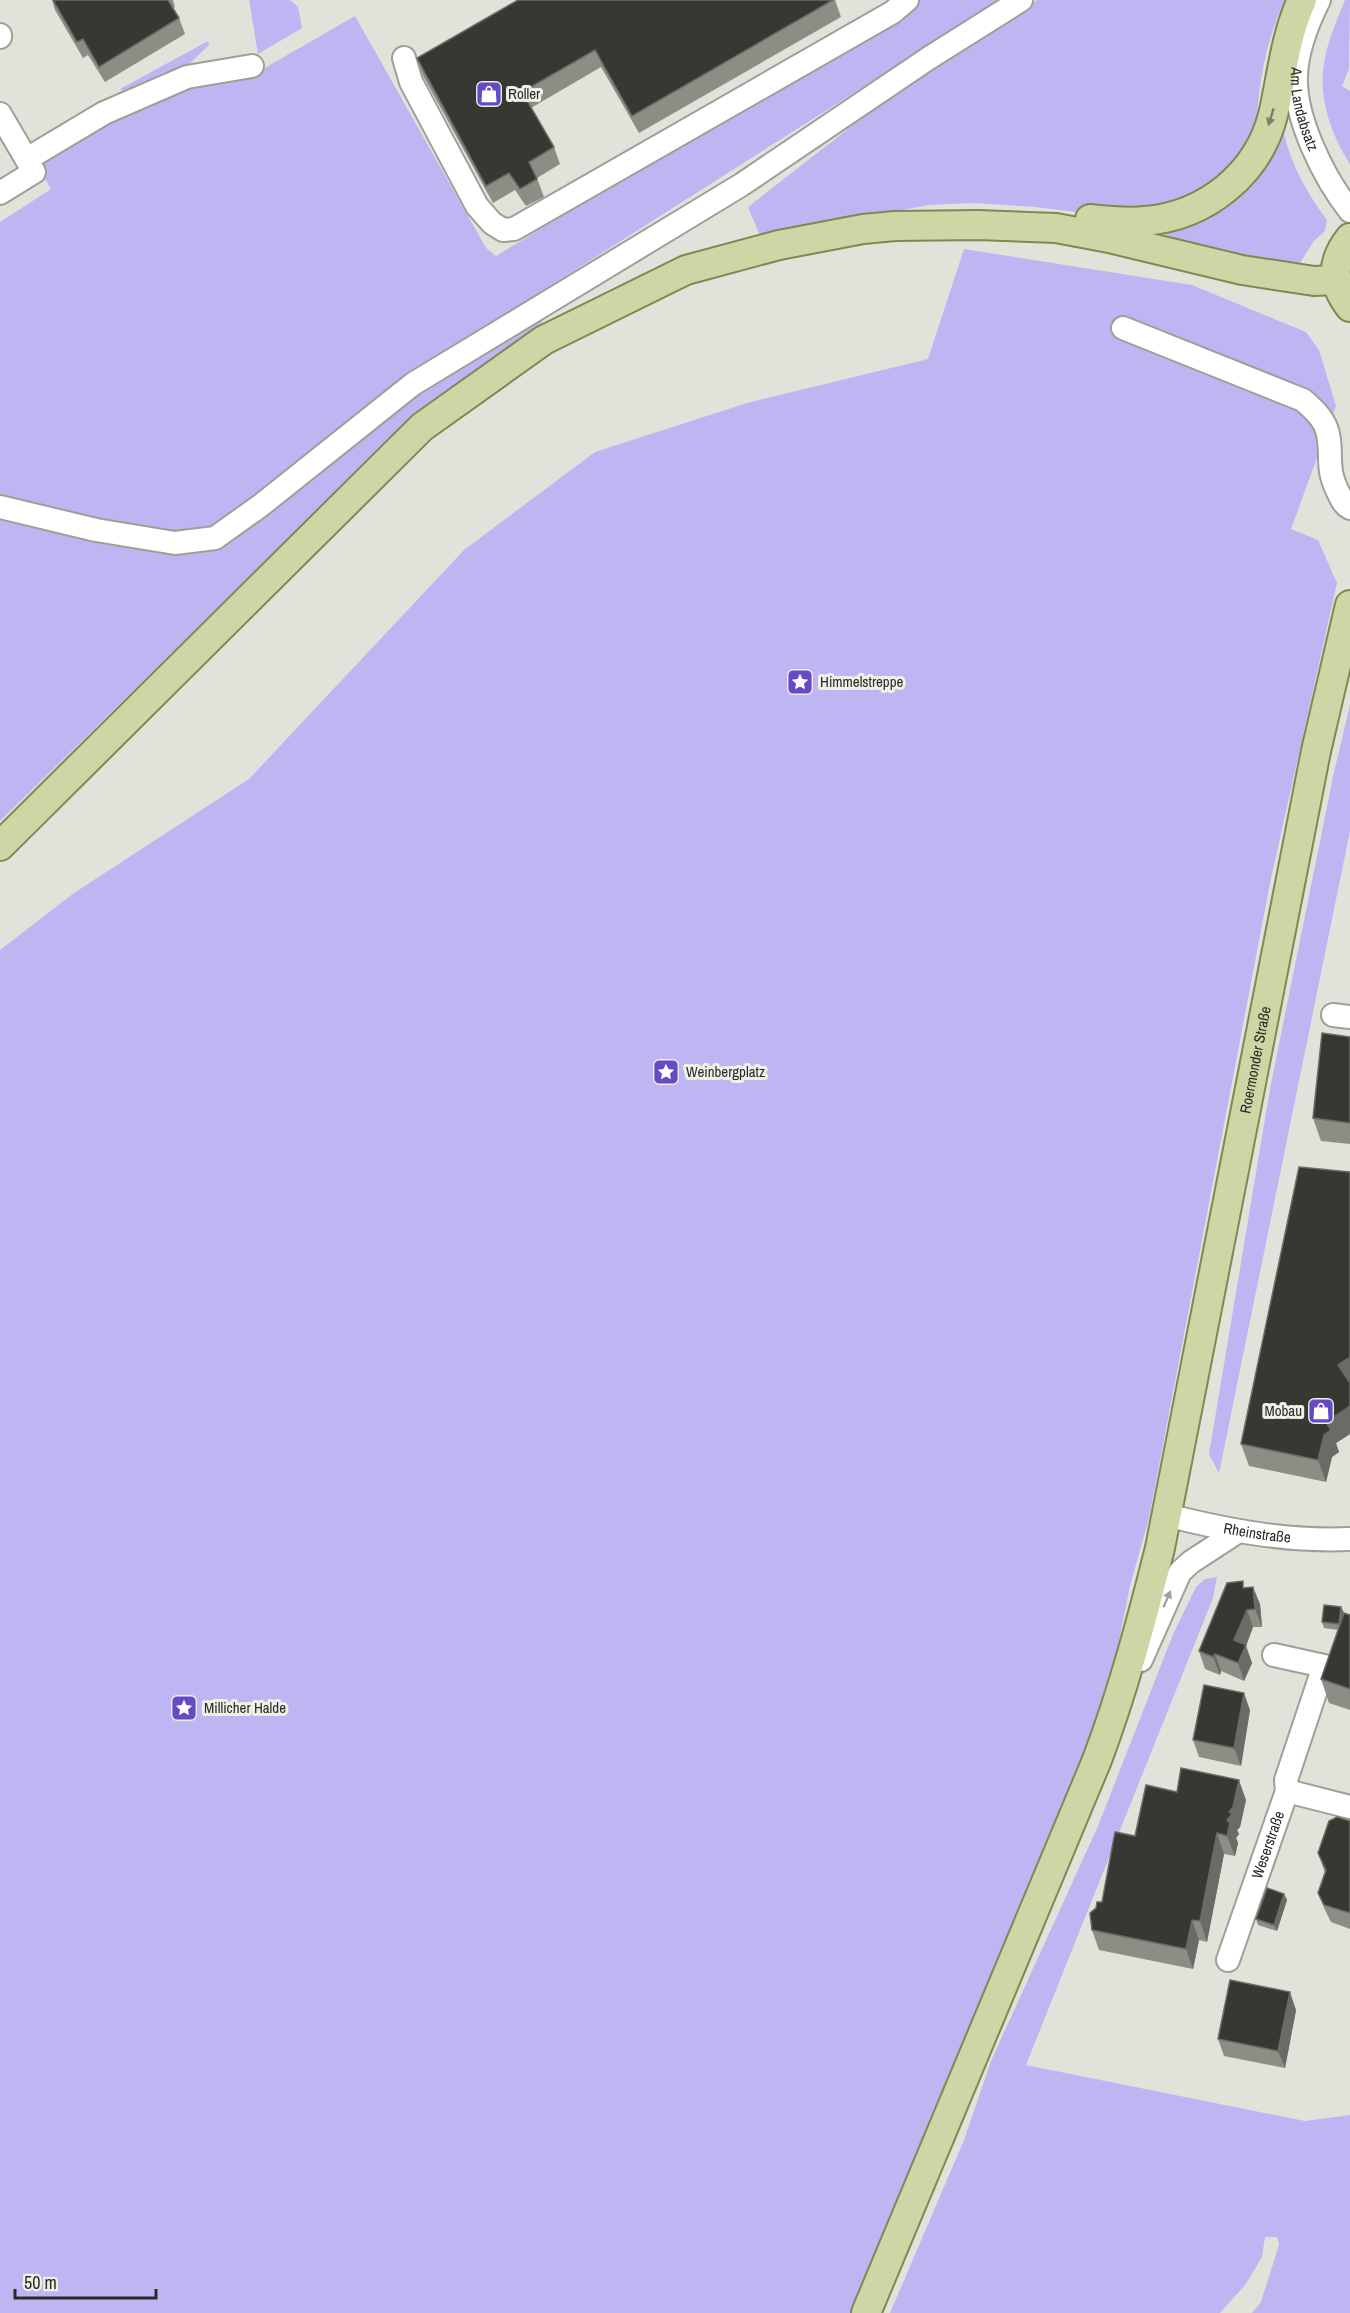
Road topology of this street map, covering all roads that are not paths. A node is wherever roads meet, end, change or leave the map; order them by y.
1 (907, 0) edge
2 (1021, 0) edge
3 (1302, 0) edge
4 (1319, 0) edge
5 (404, 58) dead end
6 (252, 66) dead end
7 (0, 114) edge
8 (6, 140) edge
9 (27, 159) junction
10 (0, 193) edge
11 (1350, 211) edge
12 (895, 226) junction
13 (1350, 238) edge
14 (1336, 280) junction
15 (1350, 307) edge
16 (1123, 328) dead end
17 (0, 507) edge
18 (1350, 508) edge
19 (1350, 605) edge
20 (0, 846) edge
21 (1166, 1515) junction
22 (1237, 1532) junction
23 (1350, 1539) edge
24 (1274, 1655) dead end
25 (1116, 1709) junction
26 (1287, 1791) junction
27 (1350, 1808) edge
28 (1228, 1960) dead end
29 (867, 2313) edge

1 - 5 street
2 - 17 street
3 -> 12 main road
4 - 11 street, Am Landabsatz
6 - 9 street
7 - 8 street
8 - 9 street
9 - 10 street
12 - 14 main road
12 - 20 main road
13 - 14 main road
14 - 15 main road
16 - 18 street
19 - 21 main road, Roermonder Straße
21 - 22 street, Rheinstraße
21 - 25 main road, Roermonder Straße
22 - 23 street, Rheinstraße
25 -> 22 street
24 - 26 street
25 - 29 main road, Roermonder Straße
26 - 27 street, Weserstraße
26 - 28 street, Weserstraße

